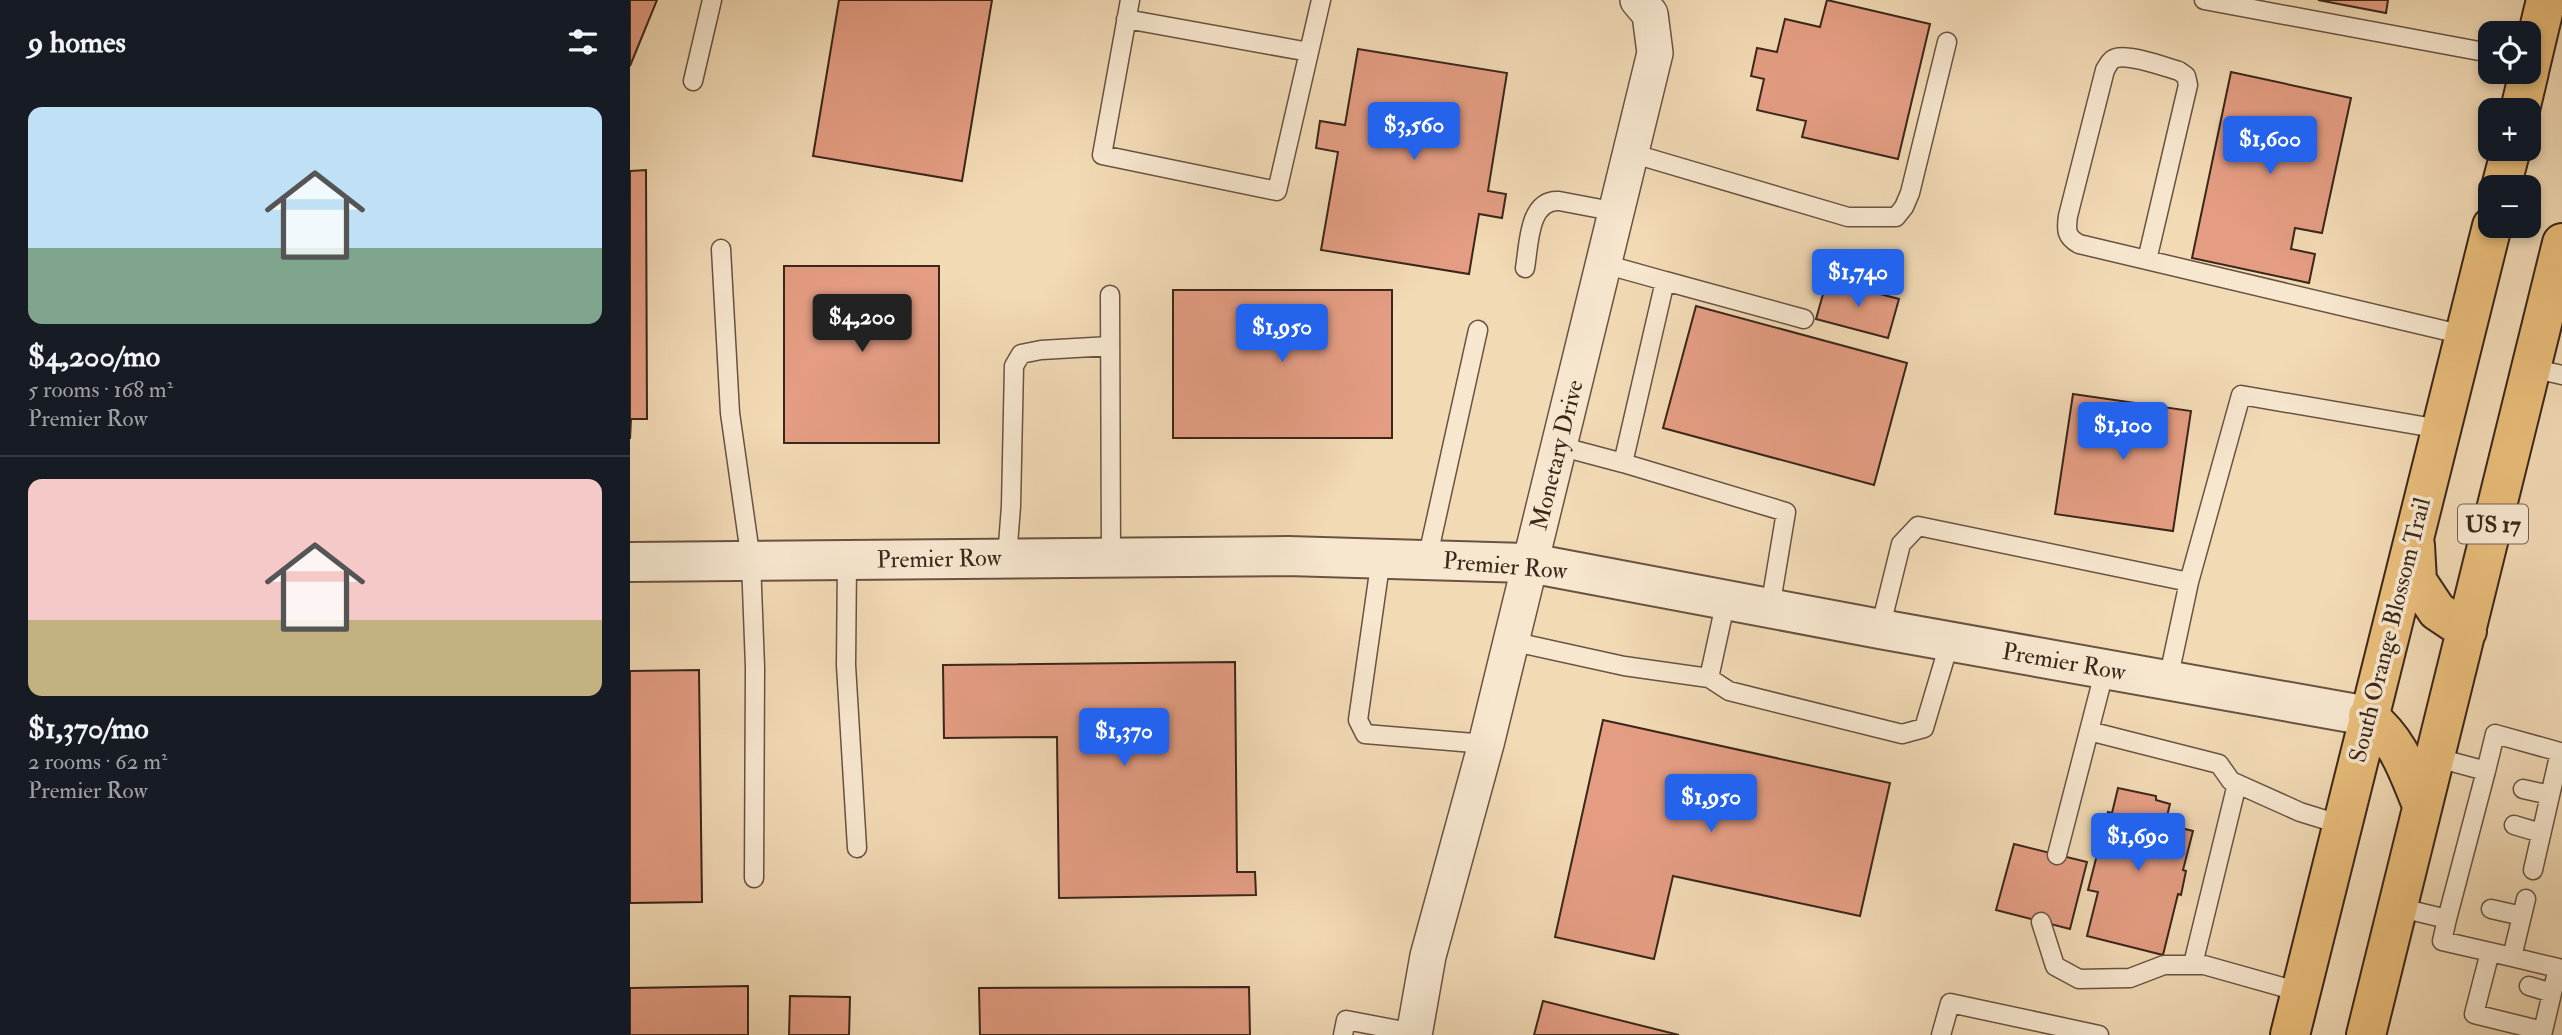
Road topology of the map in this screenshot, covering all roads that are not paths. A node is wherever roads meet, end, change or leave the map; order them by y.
1 (712, 0) edge
2 (1130, 0) edge
3 (1321, 0) edge
4 (1638, 0) edge
5 (2204, 0) edge
6 (2546, 0) edge
7 (1126, 19) junction
8 (2541, 21) edge
9 (1947, 42) dead end
10 (2478, 51) edge
11 (1309, 52) junction
12 (693, 81) dead end
13 (1631, 153) junction
14 (1617, 212) junction
15 (2489, 238) edge
16 (720, 249) dead end
17 (2560, 259) edge
18 (2147, 260) junction
19 (1604, 264) junction
20 (1525, 268) dead end
21 (1665, 281) junction
22 (1110, 295) dead end
23 (1804, 318) dead end
24 (1478, 330) dead end
25 (2464, 335) junction
26 (1110, 346) junction
27 (2547, 372) edge
28 (2440, 429) junction
29 (1559, 446) junction
30 (1623, 463) junction
31 (2414, 533) junction
32 (1111, 557) junction
33 (1007, 558) junction
34 (1381, 558) junction
35 (1427, 559) junction
36 (847, 560) junction
37 (751, 561) junction
38 (630, 562) edge
39 (1530, 563) junction
40 (2189, 582) junction
41 (1726, 600) junction
42 (1770, 608) junction
43 (1880, 629) junction
44 (2467, 631) junction
45 (1510, 641) junction
46 (1950, 641) junction
47 (2105, 669) junction
48 (1709, 678) junction
49 (2168, 680) junction
50 (2368, 716) junction
51 (2089, 731) junction
52 (1486, 744) junction
53 (2434, 757) junction
54 (2487, 777) junction
55 (2237, 784) junction
56 (2523, 789) dead end
57 (2550, 795) junction
58 (2422, 805) junction
59 (2342, 825) junction
60 (2514, 825) dead end
61 (2541, 833) junction
62 (857, 848) dead end
63 (2057, 855) dead end
64 (2533, 870) dead end
65 (754, 878) dead end
66 (2397, 906) junction
67 (2491, 909) dead end
68 (2447, 919) junction
69 (2041, 922) dead end
70 (2490, 952) junction
71 (2512, 957) junction
72 (2193, 964) junction
73 (2529, 986) dead end
74 (2300, 992) junction
75 (2552, 993) junction
76 (2520, 1030) edge
77 (1414, 1034) edge
78 (2371, 1034) edge
79 (1343, 1035) edge
80 (1941, 1035) edge
81 (2099, 1035) edge
82 (2290, 1035) edge

1 - 12 lane
2 - 7 lane
3 - 11 lane
4 - 13 street, Monetary Drive
5 - 10 lane
6 - 8 main road
7 - 11 lane
7 - 11 lane
9 - 13 lane
13 - 14 street, Monetary Drive
14 - 19 street, Monetary Drive
14 - 20 lane
15 - 25 main road, South Orange Blossom Trail / US 17
16 - 37 lane
17 - 27 main road, US 17
18 - 18 lane
18 - 25 lane
19 - 21 lane
19 - 29 street, Monetary Drive
21 - 23 lane
21 - 30 lane
22 - 26 lane
24 - 35 lane
25 - 28 main road, South Orange Blossom Trail / US 17
26 - 32 lane
26 - 33 lane
27 - 44 main road, US 17
28 - 31 main road, South Orange Blossom Trail / US 17
28 - 40 lane
29 - 30 lane
29 - 39 street, Monetary Drive
30 - 42 lane
31 - 44 main road
31 - 50 main road, South Orange Blossom Trail / US 17
32 - 33 street, Premier Row
32 - 34 street, Premier Row
33 - 36 street, Premier Row
34 - 35 street, Premier Row
34 - 52 lane
35 - 39 street, Premier Row
36 - 37 street, Premier Row
36 - 62 lane
37 - 38 street, Premier Row
37 - 65 lane
39 - 41 street, Premier Row
39 - 45 street, Monetary Drive
40 - 43 lane
40 - 49 lane
41 - 42 street, Premier Row
41 - 48 lane
42 - 43 street, Premier Row
43 - 46 street, Premier Row
44 - 53 main road, US 17
45 - 48 lane
45 - 52 street, Monetary Drive
46 - 47 street, Premier Row
46 - 48 lane
47 - 49 street, Premier Row
47 - 51 lane
49 - 50 street, Premier Row
50 - 58 main road
50 - 59 main road, South Orange Blossom Trail / US 17
51 - 55 lane
51 - 63 lane
52 - 77 street, Monetary Drive
53 - 54 lane
53 - 58 main road, US 17
54 - 57 lane
54 - 68 lane
55 - 59 lane
55 - 72 lane
56 - 57 lane
57 - 61 lane
58 - 66 main road, US 17
59 - 74 main road, South Orange Blossom Trail / US 17
60 - 61 lane
61 - 64 lane
66 - 68 lane
66 - 78 main road, US 17
67 - 71 lane
68 - 70 lane
69 - 72 lane
70 - 71 lane
70 - 76 lane
71 - 75 lane
72 - 74 lane
73 - 75 lane
74 - 82 main road, South Orange Blossom Trail / US 17
75 - 76 lane
77 - 79 lane
80 - 81 lane

